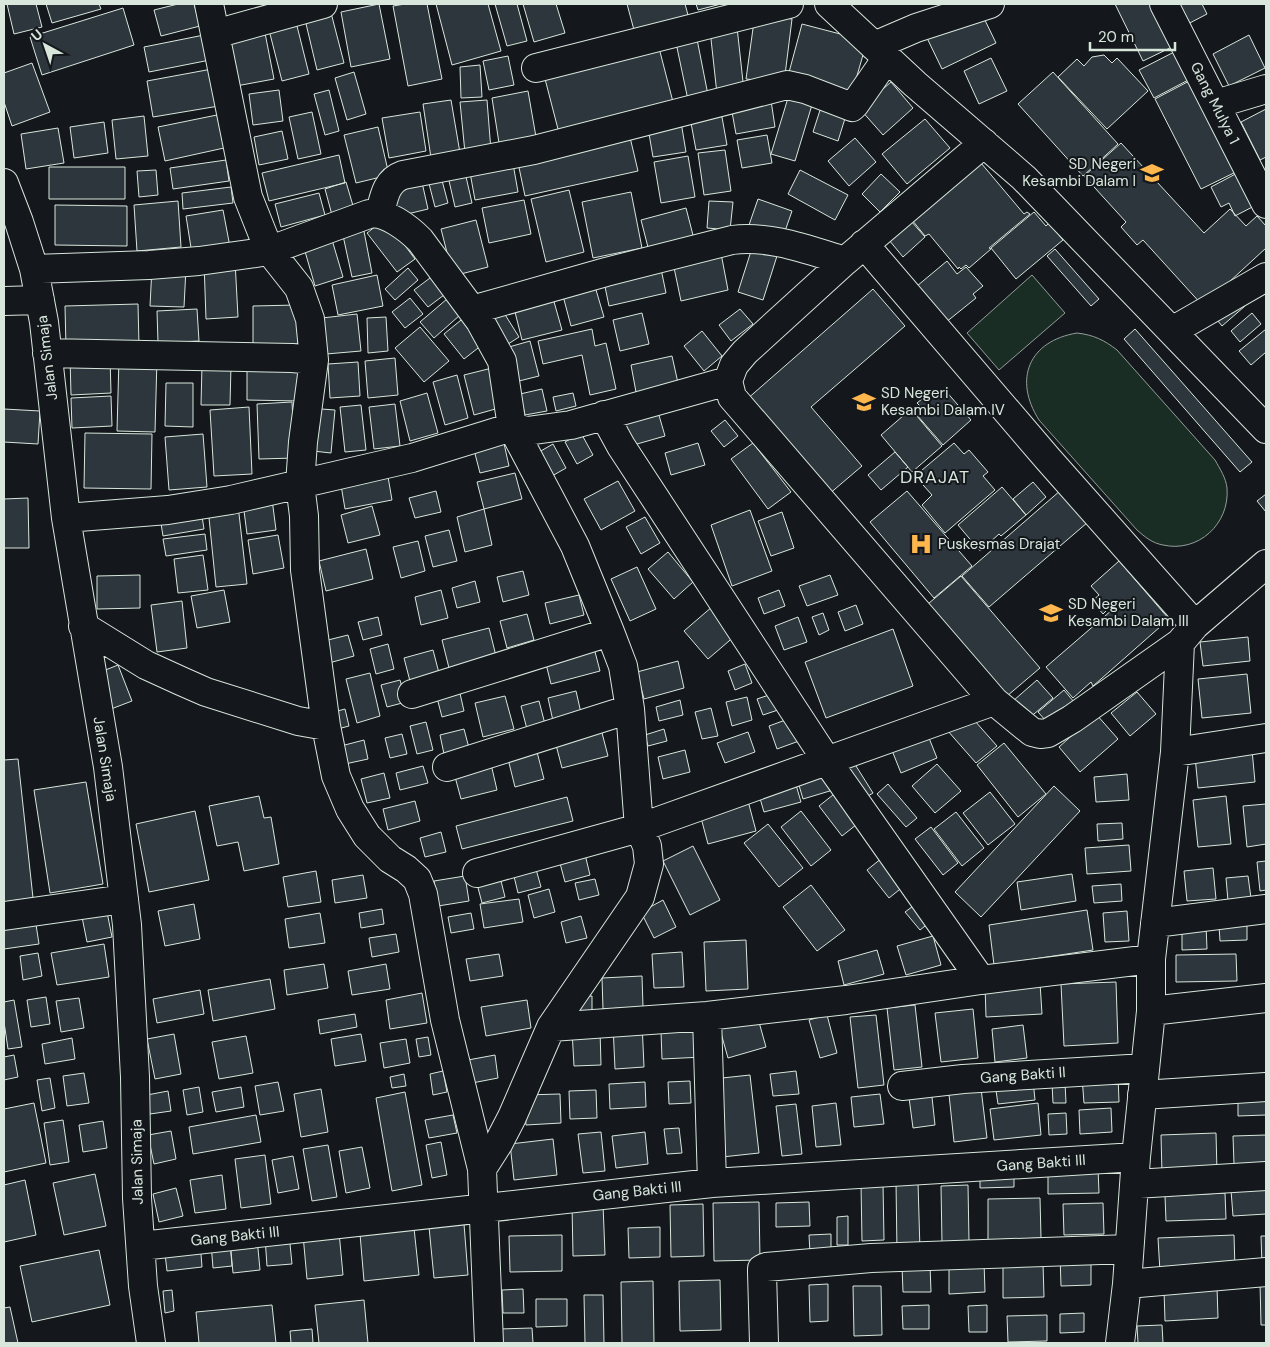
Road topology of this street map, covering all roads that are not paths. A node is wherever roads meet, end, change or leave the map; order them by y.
1 (210, 4) edge
2 (323, 4) edge
3 (789, 4) edge
4 (830, 4) edge
5 (990, 4) edge
6 (1164, 4) edge
7 (215, 34) junction
8 (881, 52) junction
9 (536, 68) dead end
10 (1266, 88) edge
11 (1216, 104) junction
12 (984, 143) junction
13 (4, 183) edge
14 (1266, 204) edge
15 (380, 213) junction
16 (269, 250) junction
17 (854, 252) junction
18 (34, 269) junction
19 (1266, 277) edge
20 (40, 300) junction
21 (4, 301) edge
22 (472, 310) junction
23 (1172, 331) junction
24 (47, 353) junction
25 (314, 360) junction
26 (728, 381) junction
27 (604, 415) junction
28 (512, 426) junction
29 (1266, 429) edge
30 (300, 484) junction
31 (66, 518) junction
32 (1266, 564) edge
33 (83, 626) junction
34 (610, 632) junction
35 (1188, 634) junction
36 (412, 694) dead end
37 (994, 701) junction
38 (630, 709) junction
39 (326, 726) junction
40 (1266, 738) edge
41 (1175, 752) junction
42 (827, 761) junction
43 (447, 767) dead end
44 (639, 828) junction
45 (477, 872) dead end
46 (124, 899) junction
47 (1266, 909) edge
48 (4, 916) edge
49 (1155, 923) junction
50 (1151, 959) junction
51 (980, 980) junction
52 (1266, 998) edge
53 (1151, 1011) junction
54 (707, 1016) junction
55 (551, 1027) junction
56 (1145, 1068) junction
57 (902, 1086) dead end
58 (1266, 1087) edge
59 (1142, 1095) junction
60 (482, 1169) junction
61 (1135, 1171) junction
62 (1266, 1176) edge
63 (712, 1183) junction
64 (484, 1208) junction
65 (141, 1246) junction
66 (1130, 1249) junction
67 (1266, 1272) edge
68 (1127, 1284) junction
69 (151, 1343) edge
70 (489, 1343) edge
71 (764, 1343) edge
72 (1120, 1343) edge

1 - 7 street
2 - 7 street
3 - 9 street
4 - 8 street
5 - 8 street
6 - 11 street, Gang Mulya 1
7 - 16 street
8 - 12 street
8 - 15 street
10 - 11 street
11 - 14 street, Gang Mulya 1
12 - 17 street
12 - 23 street
13 - 18 street, Jalan Simaja
15 - 16 street
15 - 22 street
16 - 18 street
16 - 25 street
17 - 22 street
17 - 26 street
17 - 35 street
18 - 20 street, Jalan Simaja
19 - 23 street
20 - 21 street
20 - 24 street, Jalan Simaja
22 - 28 street
23 - 29 street
24 - 25 street
24 - 31 street, Jalan Simaja
25 - 30 street
26 - 27 street
26 - 37 street
27 - 28 street
27 - 42 street
28 - 30 street
28 - 34 street
30 - 31 street
30 - 39 street
31 - 33 street, Jalan Simaja
32 - 35 street
33 - 39 street
33 - 46 street, Jalan Simaja
34 - 36 street
34 - 38 street
35 - 37 street
35 - 41 street
37 - 42 street
38 - 43 street
38 - 44 street
39 - 60 street
40 - 41 street
41 - 49 street
42 - 44 street
42 - 51 street
44 - 45 street
44 - 55 street
46 - 48 street
46 - 65 street, Jalan Simaja
47 - 49 street
49 - 50 street
50 - 51 street
50 - 53 street
51 - 54 street
52 - 53 street
53 - 56 street
54 - 55 street
54 - 63 street
55 - 60 street
56 - 57 street, Gang Bakti II
56 - 59 street
58 - 59 street
59 - 61 street
60 - 64 street
61 - 62 street, Gang Bakti III
61 - 63 street, Gang Bakti III
61 - 66 street
63 - 64 street, Gang Bakti III
64 - 65 street, Gang Bakti III
64 - 70 street
65 - 69 street, Jalan Simaja
66 - 68 street
66 - 71 street
67 - 68 street
68 - 72 street

